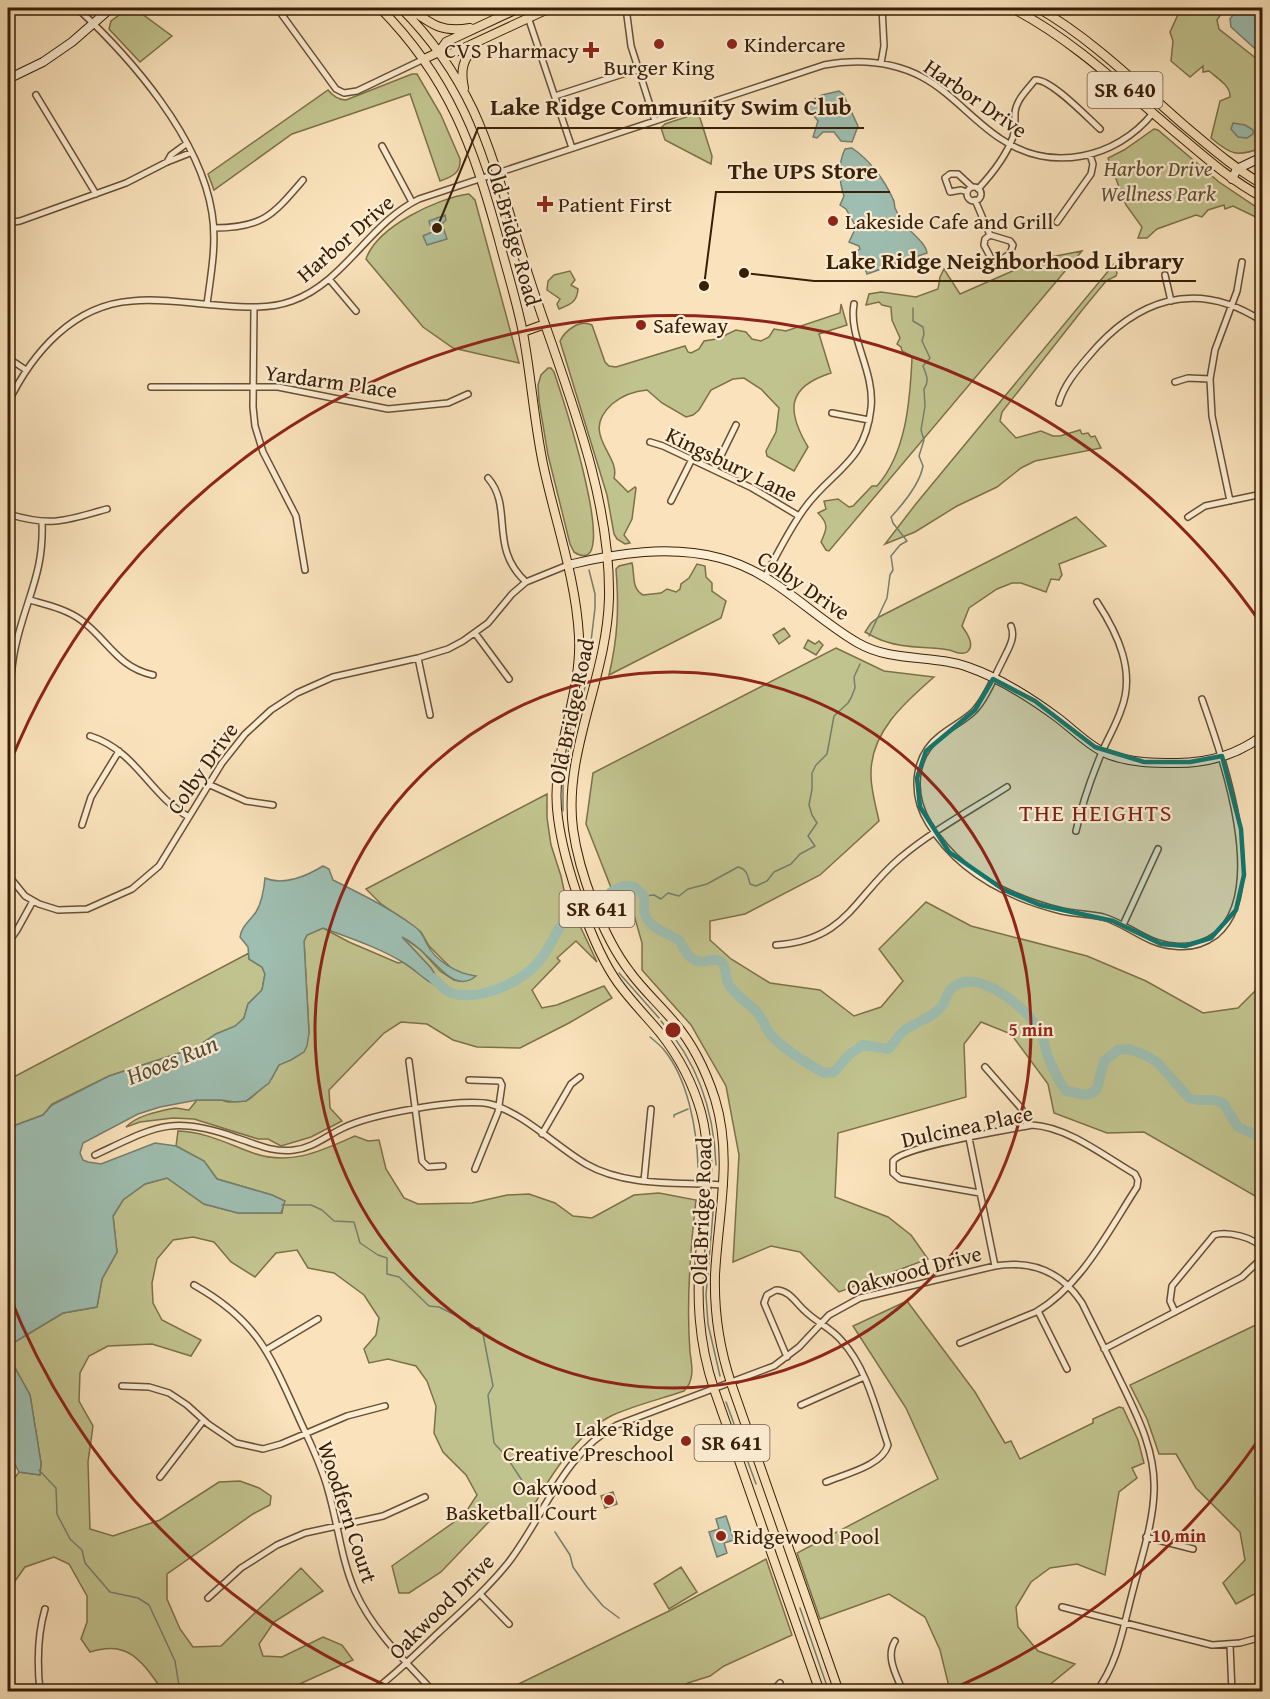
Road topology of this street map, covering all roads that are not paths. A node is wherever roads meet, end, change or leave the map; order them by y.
1 (77, 8) edge
2 (111, 8) edge
3 (277, 8) edge
4 (380, 8) edge
5 (401, 8) edge
6 (409, 8) edge
7 (519, 8) edge
8 (550, 8) edge
9 (626, 8) edge
10 (882, 8) edge
11 (1012, 8) edge
12 (1038, 8) edge
13 (528, 17) junction
14 (93, 23) junction
15 (479, 26) junction
16 (483, 39) junction
17 (439, 52) junction
18 (424, 59) junction
19 (881, 63) junction
20 (639, 69) junction
21 (1109, 77) junction
22 (8, 79) edge
23 (36, 95) dead end
24 (555, 96) junction
25 (466, 98) junction
26 (1153, 113) junction
27 (655, 121) junction
28 (1100, 129) dead end
29 (186, 144) junction
30 (1010, 145) junction
31 (382, 146) dead end
32 (572, 148) junction
33 (190, 153) junction
34 (1090, 155) junction
35 (1263, 157) edge
36 (167, 162) junction
37 (1238, 169) junction
38 (495, 174) junction
39 (480, 178) junction
40 (1232, 179) junction
41 (303, 180) dead end
42 (1263, 184) edge
43 (972, 189) junction
44 (96, 194) junction
45 (1263, 197) edge
46 (975, 200) junction
47 (412, 202) junction
48 (8, 222) edge
49 (1057, 222) dead end
50 (214, 228) junction
51 (990, 235) junction
52 (1242, 262) dead end
53 (1165, 275) dead end
54 (328, 279) junction
55 (1171, 301) junction
56 (207, 304) junction
57 (854, 304) dead end
58 (1233, 304) junction
59 (254, 307) junction
60 (356, 311) dead end
61 (1263, 321) edge
62 (545, 324) junction
63 (523, 332) junction
64 (8, 358) edge
65 (26, 370) junction
66 (1210, 379) junction
67 (1175, 382) dead end
68 (151, 387) dead end
69 (254, 387) junction
70 (468, 394) dead end
71 (8, 403) edge
72 (1059, 404) dead end
73 (832, 413) dead end
74 (869, 420) junction
75 (736, 425) dead end
76 (650, 442) dead end
77 (692, 459) junction
78 (714, 470) junction
79 (488, 478) dead end
80 (1263, 494) edge
81 (671, 501) dead end
82 (1230, 501) junction
83 (107, 509) dead end
84 (8, 514) edge
85 (799, 516) junction
86 (1188, 517) dead end
87 (42, 522) junction
88 (607, 556) junction
89 (568, 566) junction
90 (305, 570) dead end
91 (765, 577) junction
92 (526, 582) junction
93 (30, 600) junction
94 (1097, 602) dead end
95 (1011, 626) dead end
96 (476, 633) junction
97 (418, 658) junction
98 (153, 675) dead end
99 (509, 679) dead end
100 (993, 679) junction
101 (1202, 699) dead end
102 (430, 715) dead end
103 (8, 724) edge
104 (90, 736) dead end
105 (1263, 736) edge
106 (119, 751) junction
107 (1103, 751) junction
108 (1222, 756) junction
109 (208, 784) junction
110 (1007, 787) dead end
111 (273, 805) dead end
112 (189, 817) junction
113 (81, 825) dead end
114 (1076, 831) dead end
115 (935, 834) junction
116 (1158, 849) dead end
117 (8, 875) edge
118 (33, 901) junction
119 (1123, 925) junction
120 (8, 943) edge
121 (776, 945) dead end
122 (409, 1061) dead end
123 (985, 1067) dead end
124 (580, 1077) dead end
125 (469, 1080) dead end
126 (499, 1107) junction
127 (651, 1109) dead end
128 (415, 1110) junction
129 (1027, 1126) junction
130 (542, 1134) junction
131 (969, 1138) junction
132 (95, 1155) dead end
133 (443, 1166) dead end
134 (475, 1169) dead end
135 (644, 1181) junction
136 (706, 1184) junction
137 (724, 1185) junction
138 (980, 1193) junction
139 (1263, 1249) edge
140 (1263, 1258) edge
141 (994, 1266) junction
142 (194, 1285) dead end
143 (1068, 1285) junction
144 (1038, 1311) junction
145 (1175, 1312) junction
146 (318, 1318) dead end
147 (820, 1323) junction
148 (960, 1343) dead end
149 (1104, 1348) junction
150 (266, 1350) junction
151 (787, 1357) junction
152 (1067, 1369) dead end
153 (864, 1377) junction
154 (731, 1383) junction
155 (122, 1386) dead end
156 (714, 1389) junction
157 (801, 1405) dead end
158 (385, 1406) dead end
159 (203, 1421) junction
160 (306, 1434) junction
161 (160, 1477) dead end
162 (826, 1482) dead end
163 (425, 1497) dead end
164 (336, 1526) junction
165 (1146, 1537) junction
166 (1193, 1549) dead end
167 (480, 1594) junction
168 (208, 1598) dead end
169 (1062, 1607) dead end
170 (45, 1609) dead end
171 (509, 1624) dead end
172 (1125, 1624) junction
173 (1263, 1637) edge
174 (895, 1641) dead end
175 (1230, 1645) junction
176 (407, 1663) junction
177 (780, 1683) dead end
178 (40, 1692) edge
179 (372, 1692) edge
180 (434, 1692) edge
181 (772, 1692) edge
182 (820, 1692) edge
183 (839, 1692) edge
184 (903, 1692) edge
185 (1096, 1692) edge
186 (1232, 1692) edge

1 - 14 street
2 - 14 street
3 - 18 street
4 - 18 main road, Old Bridge Road / SR 641
5 - 17 main road, Old Bridge Road / SR 641
6 - 15 main road
7 - 15 main road
8 - 13 main road
9 - 20 street
10 - 19 street
11 - 21 main road, SR 640
12 - 37 main road, SR 640
13 - 16 main road
13 - 24 street
14 - 22 street
14 - 29 street
15 - 17 main road
16 - 17 main road
16 - 25 main road
17 - 18 main road
17 - 25 main road, Old Bridge Road / SR 641
18 - 39 main road, Old Bridge Road / SR 641
19 - 27 street, Harbor Drive
19 - 30 street, Harbor Drive
20 - 24 street
20 - 27 street
21 - 26 main road, SR 640
21 - 37 main road
23 - 44 street
24 - 32 street
25 - 38 main road, Old Bridge Road / SR 641
26 - 34 street, Harbor Drive
26 - 40 main road, SR 640
27 - 32 street, Harbor Drive
28 - 30 street
29 - 33 street
29 - 36 street
30 - 34 street, Harbor Drive
30 - 43 street
31 - 47 street
32 - 38 street, Harbor Drive
33 - 36 street
33 - 50 street
34 - 49 street
35 - 37 street
36 - 44 street
37 - 40 street
37 - 42 main road, SR 640
38 - 39 street, Harbor Drive
38 - 62 main road, Old Bridge Road / SR 641
39 - 47 street, Harbor Drive
39 - 63 main road, Old Bridge Road / SR 641
40 - 45 main road, SR 640
41 - 50 street
43 - 43 street
43 - 46 street
43 - 46 street
44 - 48 street
46 - 51 street
47 - 54 street, Harbor Drive
50 - 56 street
51 - 51 street
52 - 58 street
53 - 55 street
54 - 59 street, Harbor Drive
54 - 60 street
55 - 58 street
55 - 72 street
56 - 59 street, Harbor Drive
56 - 65 street, Harbor Drive
57 - 74 street
58 - 61 street
58 - 66 street
59 - 69 street
62 - 63 main road
62 - 88 main road, Old Bridge Road / SR 641
63 - 89 main road, Old Bridge Road / SR 641
64 - 65 street
65 - 71 street, Harbor Drive
66 - 67 street
66 - 82 street
68 - 69 street, Yardarm Place
69 - 70 street, Yardarm Place
69 - 90 street
73 - 74 street
74 - 85 street
75 - 78 street
76 - 77 street, Kingsbury Lane
77 - 78 street, Kingsbury Lane
77 - 81 street
78 - 85 street, Kingsbury Lane
79 - 92 street
80 - 82 street
82 - 86 street
83 - 87 street
84 - 87 street
85 - 91 street
87 - 93 street
88 - 89 street, Colby Drive
88 - 91 street, Colby Drive
88 - 137 main road, Old Bridge Road / SR 641
89 - 92 street, Colby Drive
89 - 136 main road, Old Bridge Road / SR 641
91 - 100 street, Colby Drive
92 - 96 street, Colby Drive
93 - 98 street
93 - 103 street
94 - 107 street
95 - 100 street
96 - 97 street, Colby Drive
96 - 99 street
97 - 102 street
97 - 109 street, Colby Drive
100 - 107 street, Colby Drive
100 - 115 street
101 - 108 street
104 - 106 street
105 - 108 street, Colby Drive
106 - 112 street
106 - 113 street
107 - 108 street, Colby Drive
107 - 114 street
108 - 119 street
109 - 111 street
109 - 112 street, Colby Drive
110 - 115 street
112 - 118 street, Colby Drive
115 - 119 street
115 - 121 street
116 - 119 street
117 - 118 street, Colby Drive
118 - 120 street
122 - 128 street
123 - 129 street
124 - 130 street
125 - 126 street
126 - 128 street
126 - 130 street
126 - 134 street
127 - 135 street
128 - 132 street
128 - 133 street
129 - 131 street, Dulcinea Place
129 - 143 street, Dulcinea Place
130 - 135 street
131 - 138 street
131 - 138 street, Dulcinea Place
135 - 136 street
136 - 137 street
136 - 156 main road, Old Bridge Road / SR 641
137 - 154 main road, Old Bridge Road / SR 641
138 - 141 street
139 - 145 street
140 - 145 street
141 - 143 street, Oakwood Drive
141 - 147 street, Oakwood Drive
142 - 150 street, Woodfern Court
143 - 144 street, Dulcinea Place
143 - 149 street, Oakwood Drive
144 - 148 street, Dulcinea Place
144 - 152 street
145 - 149 street
146 - 150 street
147 - 151 street, Oakwood Drive
147 - 151 street
147 - 153 street
149 - 165 street, Oakwood Drive
150 - 160 street, Woodfern Court
151 - 154 street, Oakwood Drive
153 - 157 street
153 - 162 street
154 - 156 street, Oakwood Drive
154 - 183 main road, Old Bridge Road / SR 641
155 - 159 street
156 - 167 street, Oakwood Drive
156 - 182 main road, Old Bridge Road / SR 641
158 - 160 street
159 - 160 street
159 - 161 street
160 - 164 street, Woodfern Court
163 - 164 street
164 - 168 street
164 - 176 street, Woodfern Court
165 - 166 street
165 - 172 street, Oakwood Drive
167 - 171 street
167 - 176 street, Oakwood Drive
169 - 172 street
170 - 178 street
172 - 175 street
172 - 185 street, Oakwood Drive
173 - 175 street
174 - 184 street
175 - 186 street
176 - 179 street, Oakwood Drive
176 - 180 street, Woodfern Court
177 - 181 street

